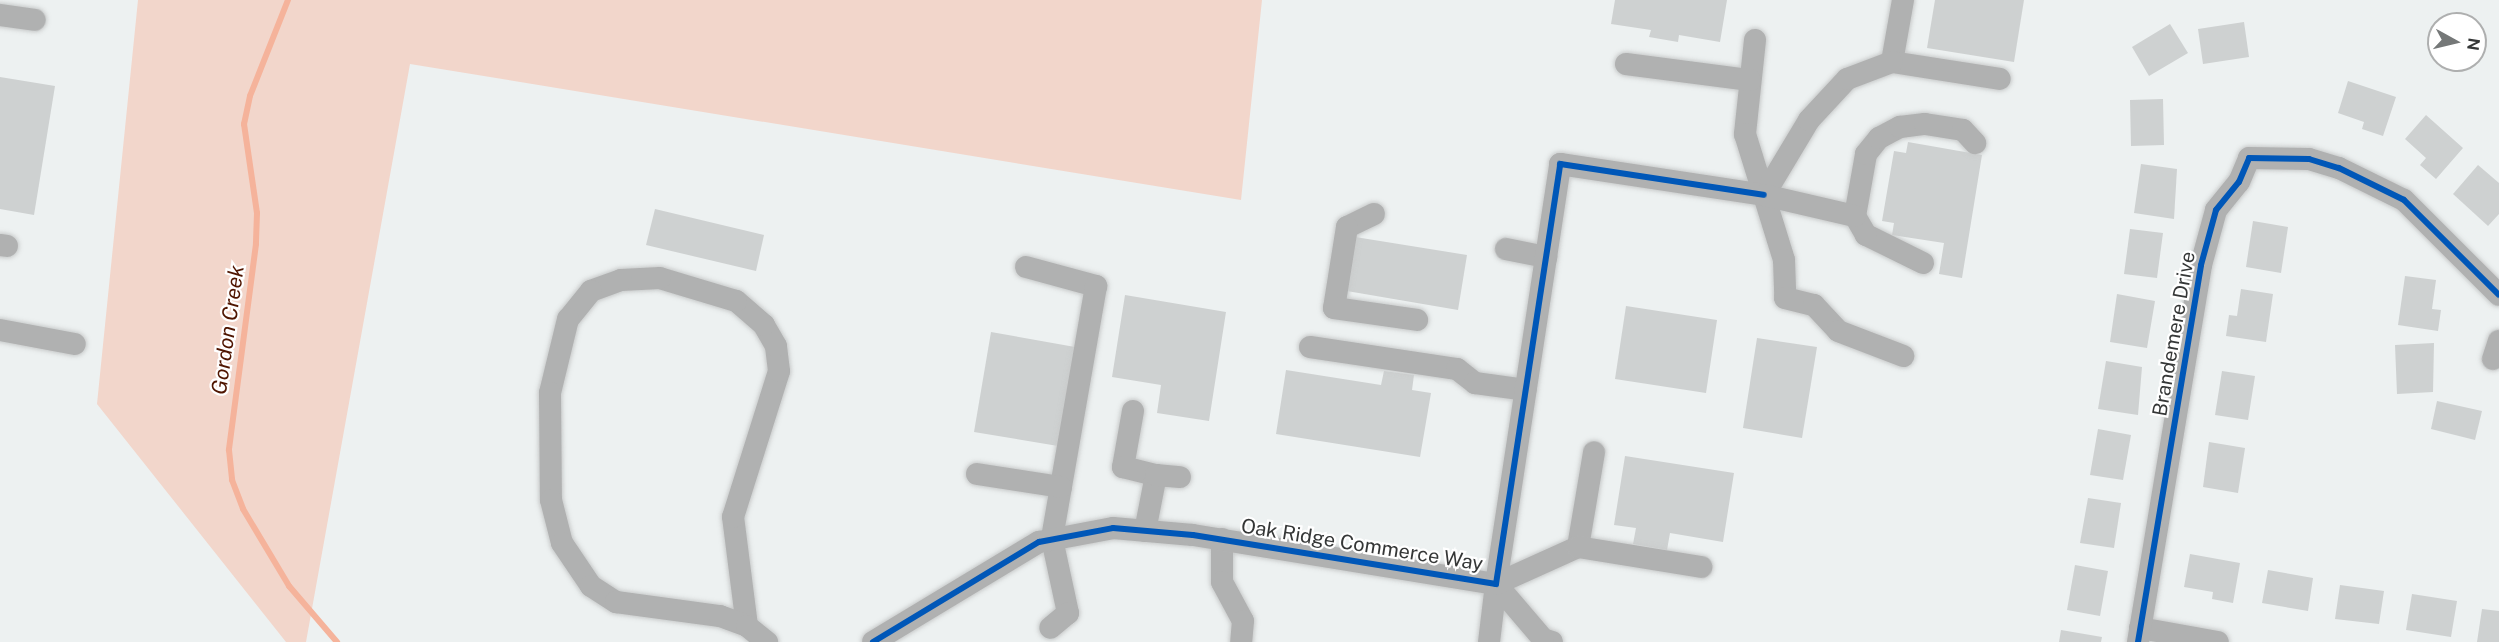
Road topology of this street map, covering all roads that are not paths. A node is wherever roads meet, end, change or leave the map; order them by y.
1 (1903, 0) edge
2 (0, 15) edge
3 (35, 20) dead end
4 (1755, 40) dead end
5 (1892, 62) junction
6 (1626, 64) dead end
7 (2000, 79) dead end
8 (1749, 80) junction
9 (1975, 143) dead end
10 (1764, 195) junction
11 (1374, 214) dead end
12 (1855, 216) junction
13 (1506, 249) dead end
14 (1546, 257) junction
15 (1923, 263) dead end
16 (1026, 267) dead end
17 (2499, 295) edge
18 (1417, 320) dead end
19 (0, 330) edge
20 (75, 344) dead end
21 (1310, 346) dead end
22 (1904, 356) dead end
23 (1526, 390) junction
24 (1133, 411) dead end
25 (1594, 452) dead end
26 (977, 474) dead end
27 (1156, 475) junction
28 (1180, 477) dead end
29 (1061, 487) junction
30 (1145, 531) junction
31 (1052, 539) junction
32 (1222, 539) junction
33 (1578, 547) junction
34 (1701, 567) dead end
35 (1496, 584) junction
36 (747, 626) junction
37 (1050, 628) dead end
38 (2139, 635) edge
39 (888, 638) edge
40 (767, 642) edge
41 (1242, 642) edge
42 (1489, 642) edge
43 (1552, 642) edge
44 (2218, 642) edge

1 - 5 street
2 - 3 street
4 - 8 street
5 - 7 street
5 - 10 street
6 - 8 street
8 - 10 street
9 - 12 street
10 - 12 street
10 - 14 street, Oak Ridge Commerce Way
10 - 22 street
11 - 18 street
12 - 15 street
13 - 14 street
14 - 23 street, Oak Ridge Commerce Way
16 - 29 street
17 - 38 street, Brandemere Drive
19 - 20 street
21 - 23 street
23 - 35 street, Oak Ridge Commerce Way
24 - 27 street
25 - 33 street
26 - 29 street
27 - 28 street
27 - 30 street
29 - 31 street
30 - 31 street, Oak Ridge Commerce Way
30 - 32 street, Oak Ridge Commerce Way
31 - 37 street
31 - 39 street, Oak Ridge Commerce Way
32 - 35 street, Oak Ridge Commerce Way
32 - 41 street
33 - 34 street
33 - 35 street
35 - 42 street
35 - 43 street
36 - 36 street
36 - 40 street
38 - 44 street

